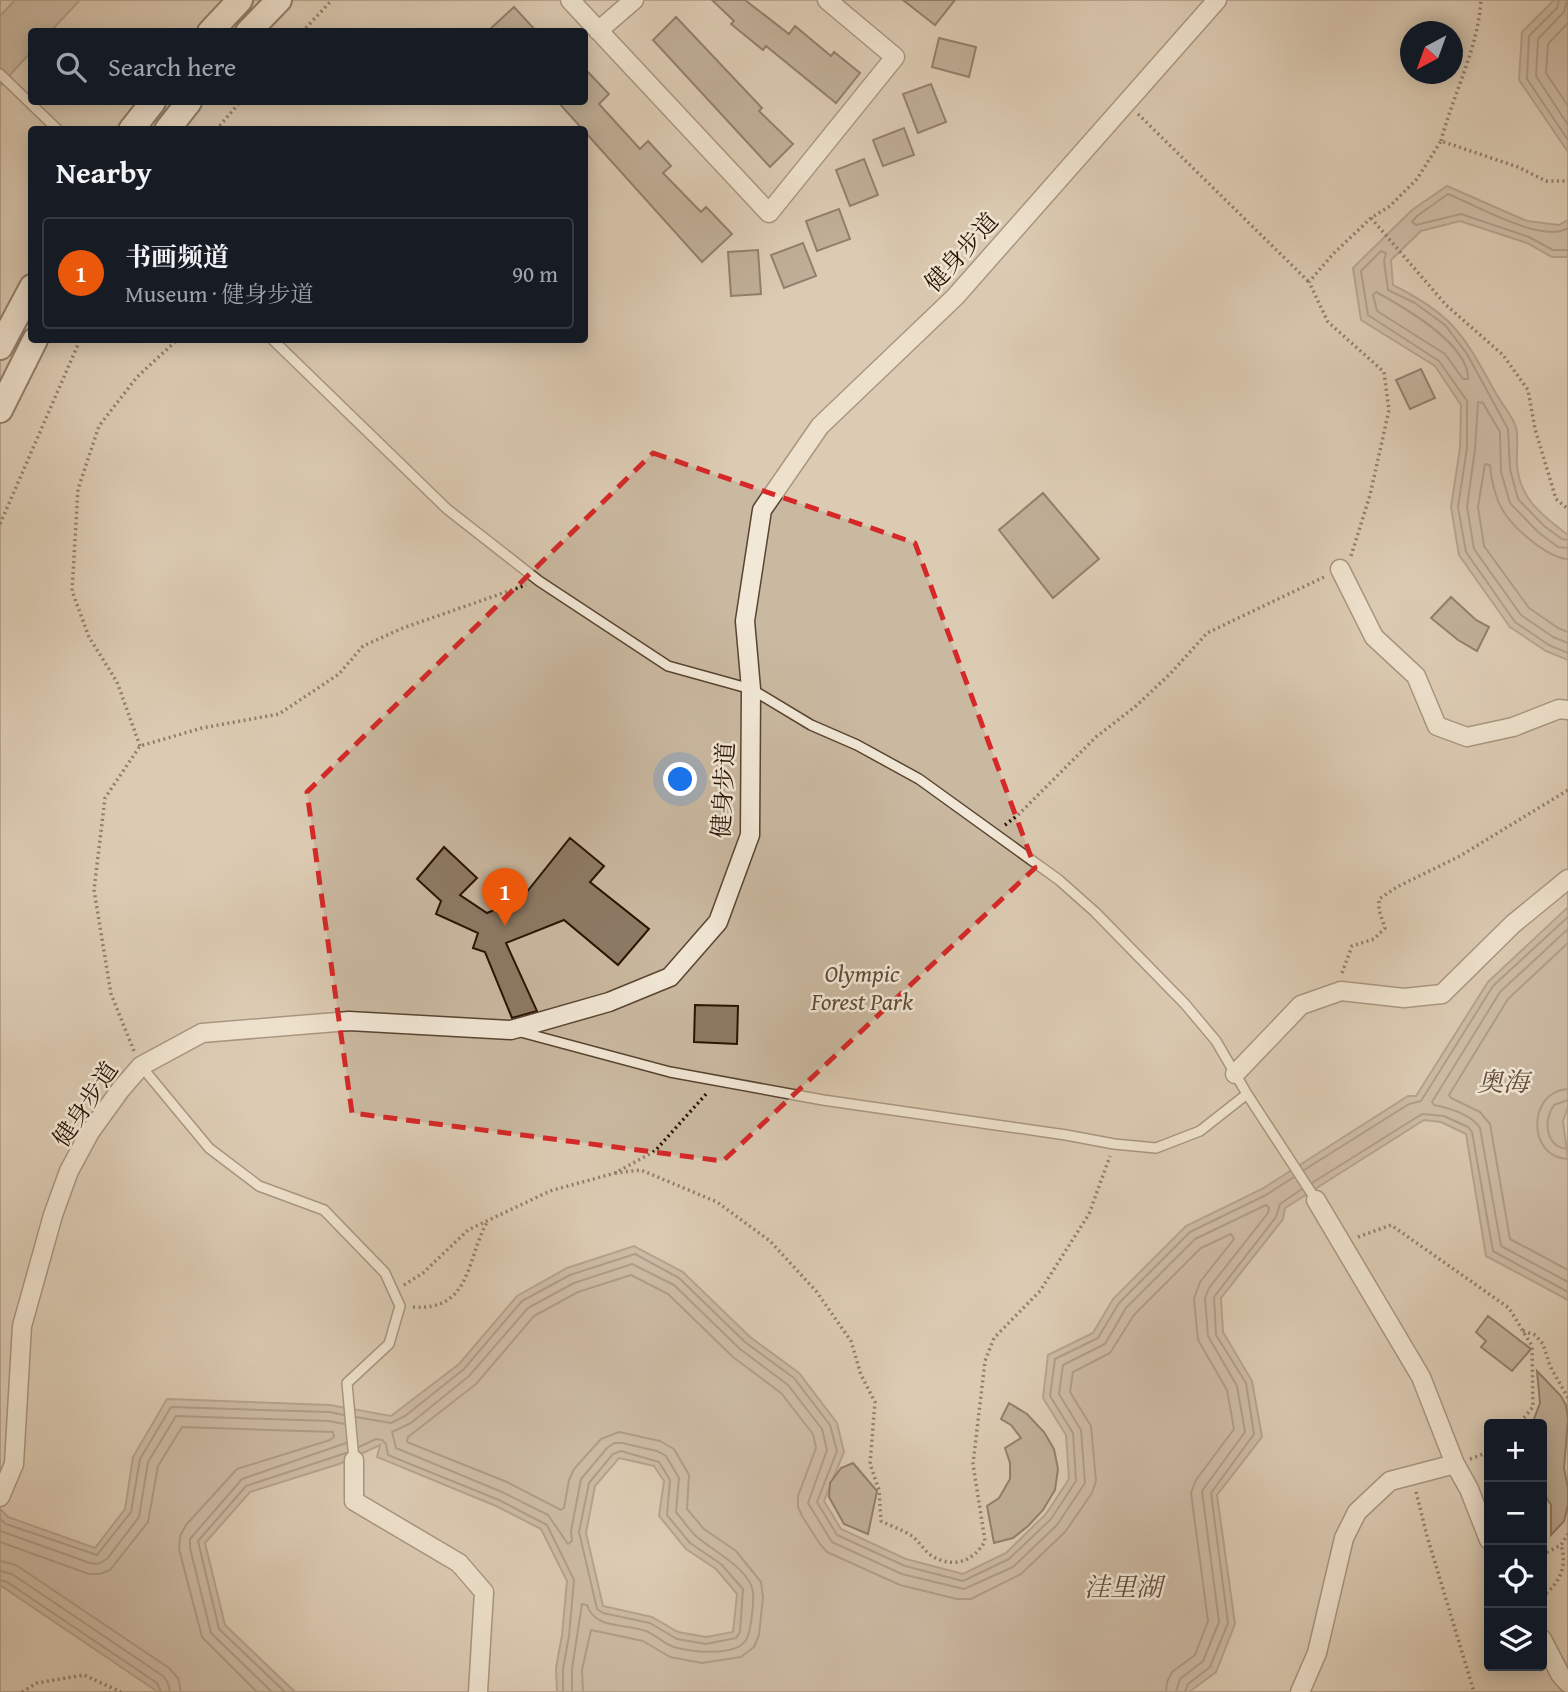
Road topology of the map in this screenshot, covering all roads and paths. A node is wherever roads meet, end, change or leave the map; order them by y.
1 (240, 0) edge
2 (279, 0) edge
3 (332, 0) edge
4 (570, 0) edge
5 (634, 0) edge
6 (827, 0) edge
7 (1217, 0) edge
8 (1480, 0) edge
9 (214, 28) edge
10 (252, 28) edge
11 (306, 28) edge
12 (598, 31) junction
13 (0, 74) edge
14 (28, 101) edge
15 (1126, 103) junction
16 (32, 105) edge
17 (151, 105) edge
18 (188, 105) edge
19 (237, 105) edge
20 (54, 126) edge
21 (134, 126) edge
22 (170, 126) edge
23 (219, 126) edge
24 (1441, 141) junction
25 (1568, 181) edge
26 (1371, 218) junction
27 (1309, 282) junction
28 (28, 294) edge
29 (34, 343) edge
30 (79, 343) edge
31 (174, 343) edge
32 (276, 343) edge
33 (0, 347) edge
34 (0, 410) edge
35 (1568, 509) edge
36 (0, 524) edge
37 (1340, 569) junction
38 (539, 581) junction
39 (751, 689) junction
40 (1568, 710) edge
41 (139, 746) junction
42 (1568, 790) edge
43 (994, 833) junction
44 (1568, 879) edge
45 (1332, 994) junction
46 (511, 1030) junction
47 (141, 1066) junction
48 (1235, 1074) junction
49 (718, 1081) junction
50 (1247, 1094) junction
51 (1114, 1144) junction
52 (615, 1172) junction
53 (1316, 1200) joint
54 (488, 1221) junction
55 (1342, 1243) junction
56 (394, 1292) junction
57 (400, 1306) junction
58 (1523, 1331) junction
59 (1568, 1398) edge
60 (1524, 1419) edge
61 (354, 1460) joint
62 (1455, 1464) junction
63 (1411, 1474) junction
64 (2, 1495) edge
65 (1484, 1527) edge
66 (1568, 1534) edge
67 (1562, 1545) junction
68 (1547, 1552) edge
69 (1547, 1592) edge
70 (1547, 1649) edge
71 (1568, 1682) edge
72 (22, 1692) edge
73 (121, 1692) edge
74 (478, 1692) edge
75 (1300, 1692) edge
76 (1474, 1692) edge

1 - 9 main road
2 - 10 main road
3 - 11 path
4 - 12 street
5 - 12 street
6 - 12 street
7 - 15 street, 健身步道
8 - 24 path
13 - 14 lane
15 - 27 path
15 - 39 street, 健身步道
16 - 20 lane
17 - 21 main road
18 - 22 main road
19 - 23 path
24 - 25 path
24 - 26 path
26 - 27 path
26 - 35 path
27 - 37 path
28 - 33 main road
29 - 34 main road
30 - 36 path
31 - 41 path
32 - 38 lane
37 - 40 street
37 - 43 path
38 - 39 lane
38 - 41 path
39 - 43 lane
39 - 46 street, 健身步道
41 - 47 path
42 - 45 path
43 - 48 lane
44 - 45 street
45 - 48 street
46 - 47 street, 健身步道
46 - 49 lane
47 - 56 lane
47 - 64 street, 健身步道
48 - 50 lane
49 - 51 lane
49 - 52 path
50 - 51 lane
50 - 53 lane
51 - 52 path
52 - 54 path
53 - 55 street
54 - 56 path
54 - 57 path
55 - 58 path
55 - 62 street
56 - 57 lane
57 - 61 lane
58 - 59 path
58 - 60 path
61 - 74 street
62 - 63 street
62 - 65 street
63 - 75 street
63 - 76 path
66 - 67 path
67 - 68 path
67 - 69 path
70 - 71 street
72 - 73 path

